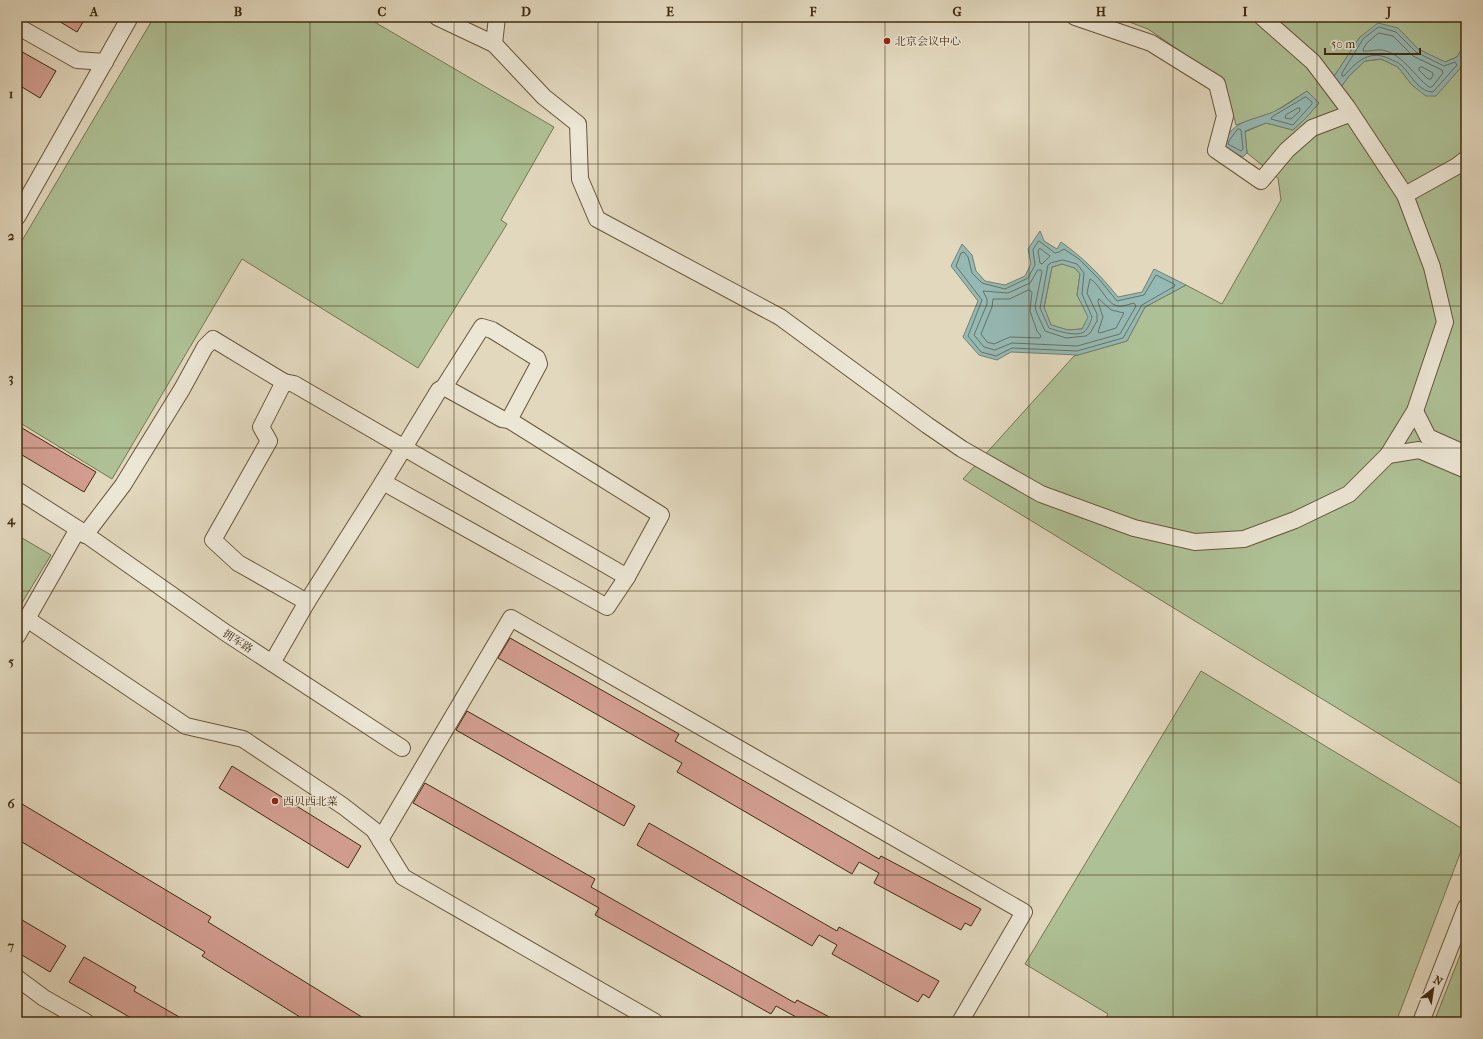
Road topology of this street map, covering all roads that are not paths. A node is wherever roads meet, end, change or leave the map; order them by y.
1 (130, 17) edge
2 (437, 17) edge
3 (497, 17) edge
4 (1075, 17) edge
5 (1262, 17) edge
6 (17, 26) edge
7 (494, 44) junction
8 (105, 62) junction
9 (1350, 114) dead end
10 (1466, 159) edge
11 (1406, 195) junction
12 (18, 211) edge
13 (284, 382) junction
14 (444, 387) junction
15 (1415, 411) junction
16 (509, 420) junction
17 (403, 448) junction
18 (1466, 454) edge
19 (1388, 455) junction
20 (1466, 470) edge
21 (383, 482) junction
22 (17, 490) edge
23 (81, 532) junction
24 (627, 577) junction
25 (307, 602) junction
26 (26, 619) junction
27 (17, 636) edge
28 (272, 663) junction
29 (402, 748) dead end
30 (380, 840) junction
31 (1466, 907) edge
32 (17, 978) edge
33 (86, 1022) edge
34 (655, 1022) edge
35 (960, 1022) edge
36 (1421, 1022) edge

1 - 8 street
2 - 7 street
3 - 7 street
4 - 9 street
5 - 11 street
6 - 8 street
7 - 19 street
8 - 12 street
10 - 11 street
11 - 15 street
13 - 17 street
13 - 23 street
13 - 25 street
14 - 16 street
14 - 16 street
14 - 17 street
15 - 18 street
15 - 19 street
16 - 24 street
17 - 21 street
17 - 24 street
19 - 20 street
21 - 24 street
21 - 25 street
22 - 23 street, 拥军路
23 - 26 street
23 - 28 street, 拥军路
25 - 28 street
26 - 27 street
26 - 30 street
28 - 29 street, 拥军路
30 - 34 street
30 - 35 street
31 - 36 street
32 - 33 street

